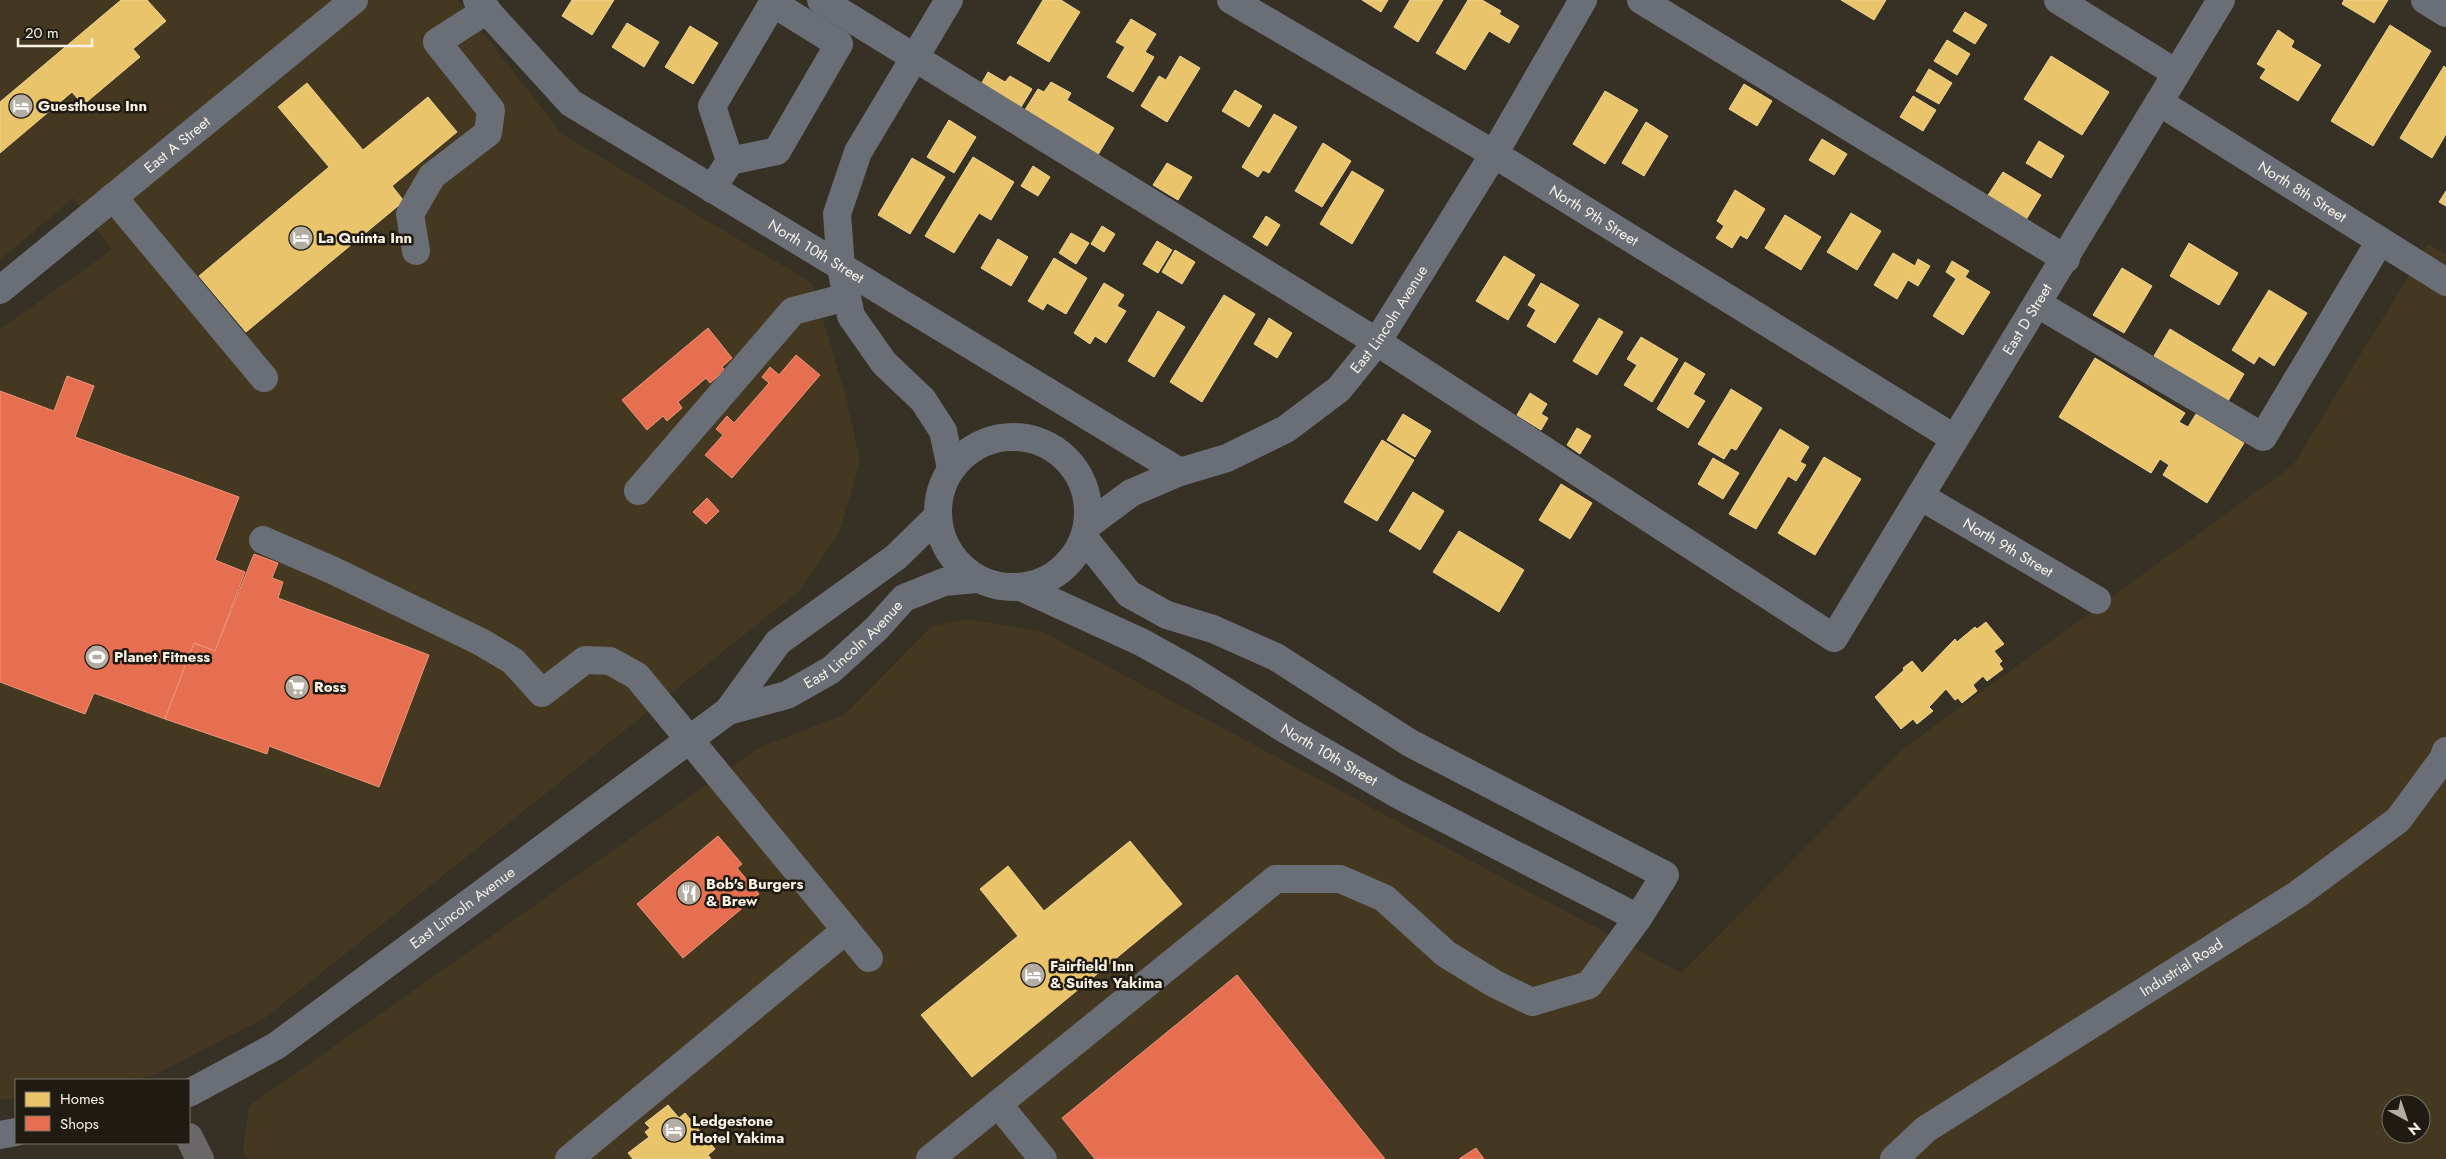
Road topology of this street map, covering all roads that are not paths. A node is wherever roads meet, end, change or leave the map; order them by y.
1 (354, 0) edge
2 (821, 0) edge
3 (948, 0) edge
4 (1230, 0) edge
5 (1583, 0) edge
6 (1641, 0) edge
7 (2058, 0) edge
8 (2221, 0) edge
9 (2425, 0) edge
10 (482, 5) edge
11 (2446, 13) edge
12 (914, 56) junction
13 (2176, 73) junction
14 (2159, 102) junction
15 (1494, 154) junction
16 (730, 161) junction
17 (712, 189) junction
18 (113, 197) junction
19 (2380, 241) junction
20 (416, 251) dead end
21 (2066, 259) junction
22 (841, 268) junction
23 (2446, 282) edge
24 (0, 290) edge
25 (847, 297) junction
26 (2038, 304) junction
27 (1377, 342) junction
28 (264, 378) dead end
29 (1954, 438) junction
30 (951, 468) junction
31 (1180, 472) junction
32 (638, 490) dead end
33 (1920, 496) junction
34 (937, 517) junction
35 (1086, 531) junction
36 (263, 540) dead end
37 (977, 579) junction
38 (1023, 588) junction
39 (2097, 600) dead end
40 (728, 711) junction
41 (689, 740) junction
42 (2446, 751) edge
43 (1638, 918) junction
44 (846, 930) junction
45 (870, 958) dead end
46 (190, 1092) edge
47 (998, 1104) junction
48 (15, 1132) edge
49 (0, 1135) edge
50 (190, 1139) edge
51 (579, 1155) edge
52 (200, 1159) edge
53 (930, 1159) edge
54 (1043, 1159) edge
55 (1894, 1159) edge

1 - 18 street, East A Street
2 - 12 street
3 - 12 street
4 - 15 street, North 9th Street
5 - 15 street, East Lincoln Avenue
6 - 21 street
7 - 13 street
8 - 13 street, East D Street
9 - 11 street
10 - 17 street, North 10th Street
10 - 20 street
12 - 22 street
12 - 27 street
13 - 14 street, East D Street
14 - 19 street, North 8th Street
14 - 21 street, East D Street
15 - 27 street, East Lincoln Avenue
15 - 29 street, North 9th Street
16 - 16 street
16 - 17 street
17 - 22 street, North 10th Street
18 - 24 street, East A Street
18 - 28 street
19 - 23 street, North 8th Street
19 - 26 street
21 - 26 street, East D Street
22 - 25 street
22 - 31 street, North 10th Street
25 - 30 street
25 - 32 street
26 - 29 street, East D Street
27 - 31 street, East Lincoln Avenue
27 - 33 street, East D Street
29 - 33 street, East D Street
30 - 34 street
30 - 35 street
31 - 35 street, East Lincoln Avenue
33 - 39 street, North 9th Street
34 - 37 street
34 - 40 street, East Lincoln Avenue
35 - 38 street
35 - 43 street
36 - 41 street
37 - 38 street
37 - 40 street, East Lincoln Avenue
38 - 43 street, North 10th Street
40 - 41 street, East Lincoln Avenue
41 - 44 street
41 - 46 street, East Lincoln Avenue
42 - 55 street, Industrial Road
43 - 47 street
44 - 45 street
44 - 51 street
47 - 53 street
47 - 54 street
48 - 49 street
50 - 52 highway

